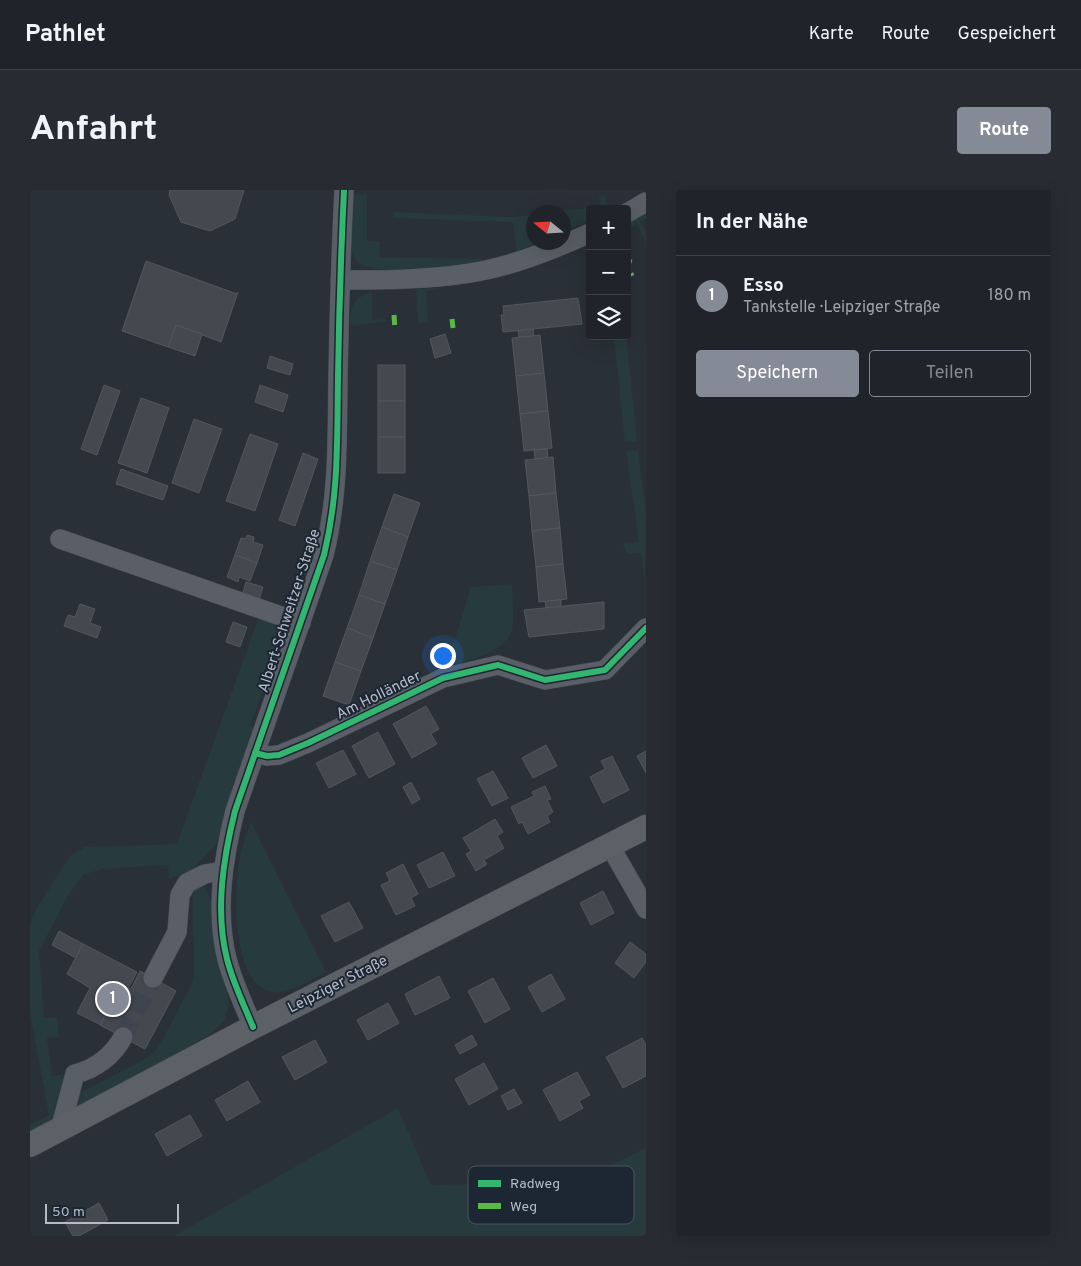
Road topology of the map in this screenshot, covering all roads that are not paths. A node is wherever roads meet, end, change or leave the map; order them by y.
1 (344, 190) edge
2 (646, 202) edge
3 (631, 211) edge
4 (586, 234) edge
5 (340, 280) junction
6 (60, 539) dead end
7 (301, 623) junction
8 (646, 628) edge
9 (255, 753) junction
10 (646, 827) edge
11 (610, 846) junction
12 (223, 871) junction
13 (646, 909) edge
14 (153, 978) tunnel mouth
15 (253, 1027) junction
16 (123, 1037) tunnel mouth
17 (60, 1130) junction
18 (30, 1145) edge

1 - 5 street, Albert-Schweitzer-Straße
2 - 3 street
4 - 5 street
5 - 7 street, Albert-Schweitzer-Straße
6 - 7 street
7 - 9 street, Albert-Schweitzer-Straße
8 - 9 street, Am Holländer
9 - 12 street, Albert-Schweitzer-Straße
10 - 11 main road, Leipziger Straße
11 - 13 street
11 - 15 main road, Leipziger Straße
12 - 14 street
12 - 15 street, Albert-Schweitzer-Straße
15 - 17 main road, Leipziger Straße
16 - 17 street
17 - 18 main road, Leipziger Straße

